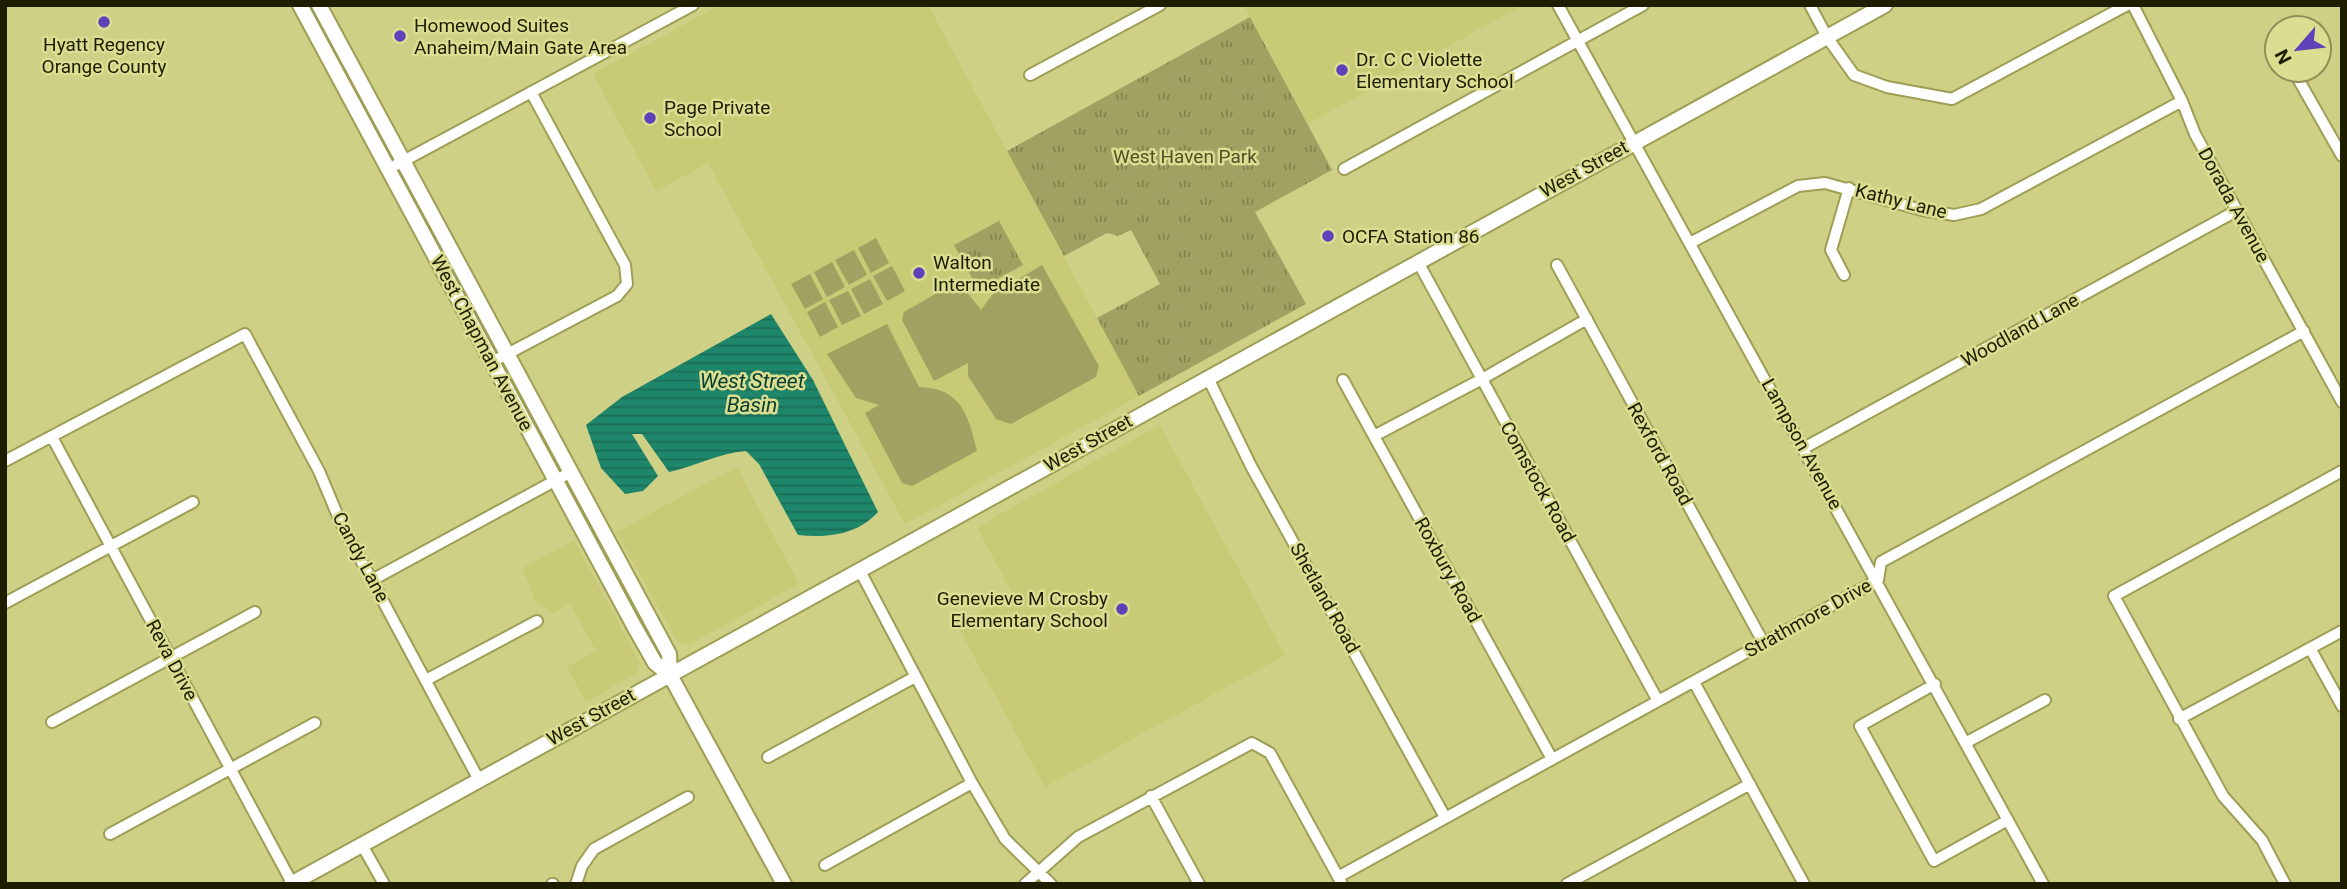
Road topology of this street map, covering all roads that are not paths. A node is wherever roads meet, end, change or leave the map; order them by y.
1 (300, 5) edge
2 (320, 5) edge
3 (1160, 5) edge
4 (1558, 5) edge
5 (1643, 5) edge
6 (1810, 5) edge
7 (1885, 5) edge
8 (2130, 5) edge
9 (689, 6) edge
10 (1827, 37) junction
11 (1577, 41) junction
12 (1030, 75) dead end
13 (2301, 84) edge
14 (531, 92) junction
15 (2182, 101) junction
16 (1632, 142) junction
17 (2341, 151) edge
18 (403, 161) junction
19 (389, 169) junction
20 (1344, 169) dead end
21 (1849, 188) junction
22 (2236, 211) junction
23 (1690, 243) junction
24 (1418, 262) junction
25 (1557, 265) dead end
26 (1844, 275) dead end
27 (1587, 319) junction
28 (2304, 331) junction
29 (507, 354) junction
30 (492, 362) junction
31 (1208, 377) junction
32 (1482, 379) junction
33 (1343, 380) dead end
34 (2342, 401) edge
35 (1374, 436) junction
36 (52, 437) junction
37 (1804, 448) junction
38 (5, 461) edge
39 (2342, 471) edge
40 (570, 472) junction
41 (555, 480) junction
42 (193, 502) dead end
43 (110, 547) junction
44 (859, 569) junction
45 (372, 580) junction
46 (1878, 580) junction
47 (5, 603) edge
48 (255, 612) dead end
49 (537, 621) dead end
50 (2342, 631) edge
51 (1763, 642) junction
52 (2310, 648) junction
53 (171, 658) junction
54 (670, 674) junction
55 (915, 677) junction
56 (426, 680) junction
57 (1694, 682) junction
58 (1935, 684) junction
59 (2045, 699) dead end
60 (1658, 701) junction
61 (2342, 706) edge
62 (2179, 719) junction
63 (52, 722) dead end
64 (316, 723) dead end
65 (1967, 742) junction
66 (768, 757) dead end
67 (1552, 759) junction
68 (231, 769) junction
69 (479, 780) junction
70 (972, 783) junction
71 (1750, 783) junction
72 (1151, 796) junction
73 (688, 797) dead end
74 (1445, 817) junction
75 (2008, 820) junction
76 (110, 834) dead end
77 (362, 845) junction
78 (825, 865) dead end
79 (1039, 870) junction
80 (1340, 880) edge
81 (292, 883) edge
82 (384, 884) edge
83 (576, 884) edge
84 (784, 884) edge
85 (1025, 884) edge
86 (1051, 884) edge
87 (1199, 884) edge
88 (1567, 884) edge
89 (1804, 884) edge
90 (2043, 884) edge
91 (2285, 884) edge

1 - 19 main road, West Chapman Avenue
2 - 18 main road, West Chapman Avenue
3 - 12 street
4 - 11 street, Lampson Avenue
5 - 11 street
6 - 10 street
7 - 10 main road, West Street
8 - 10 street
8 - 15 street, Dorada Avenue
9 - 14 street
10 - 16 main road, West Street
11 - 16 street, Lampson Avenue
11 - 20 street
13 - 17 street
14 - 18 street
14 - 29 street
15 - 21 street, Kathy Lane
15 - 22 street, Dorada Avenue
16 - 23 street, Lampson Avenue
16 - 24 main road, West Street
18 - 19 street
18 - 29 main road, West Chapman Avenue
19 - 30 main road, West Chapman Avenue
21 - 23 street, Kathy Lane
21 - 26 street
22 - 28 street, Dorada Avenue
22 - 37 street, Woodland Lane
23 - 37 street, Lampson Avenue
24 - 31 main road, West Street
24 - 32 street, Comstock Road
25 - 27 street, Rexford Road
27 - 32 street
27 - 51 street, Rexford Road
28 - 34 street, Dorada Avenue
28 - 46 street, Strathmore Drive
29 - 30 street
29 - 40 main road, West Chapman Avenue
30 - 41 main road, West Chapman Avenue
31 - 44 main road, West Street
31 - 74 street, Shetland Road
32 - 35 street
32 - 60 street, Comstock Road
33 - 35 street, Roxbury Road
35 - 67 street, Roxbury Road
36 - 38 street
36 - 43 street, Reva Drive
36 - 45 street, Candy Lane
37 - 46 street, Lampson Avenue
39 - 62 street
40 - 41 street
40 - 54 main road, West Chapman Avenue
41 - 45 street
41 - 54 main road, West Chapman Avenue
42 - 43 street
43 - 47 street
43 - 53 street, Reva Drive
44 - 54 main road, West Street
44 - 55 street
45 - 56 street, Candy Lane
46 - 51 street, Strathmore Drive
46 - 58 street, Lampson Avenue
48 - 53 street
49 - 56 street
50 - 52 street
51 - 57 street, Strathmore Drive
52 - 61 street
52 - 62 street
53 - 63 street
53 - 68 street, Reva Drive
54 - 69 main road, West Street
54 - 84 main road, West Chapman Avenue
55 - 66 street
55 - 70 street
56 - 69 street, Candy Lane
57 - 60 street, Strathmore Drive
57 - 71 street
58 - 65 street, Lampson Avenue
58 - 75 street
59 - 65 street
60 - 67 street, Strathmore Drive
62 - 91 street
64 - 68 street
65 - 75 street, Lampson Avenue
67 - 74 street, Strathmore Drive
68 - 76 street
68 - 81 street, Reva Drive
69 - 77 main road, West Street
70 - 78 street
70 - 79 street
71 - 88 street
71 - 89 street
72 - 79 street
72 - 80 street
72 - 87 street
73 - 83 street
74 - 80 street, Strathmore Drive
75 - 90 street, Lampson Avenue
77 - 81 main road, West Street
77 - 82 street
79 - 85 street
79 - 86 street

